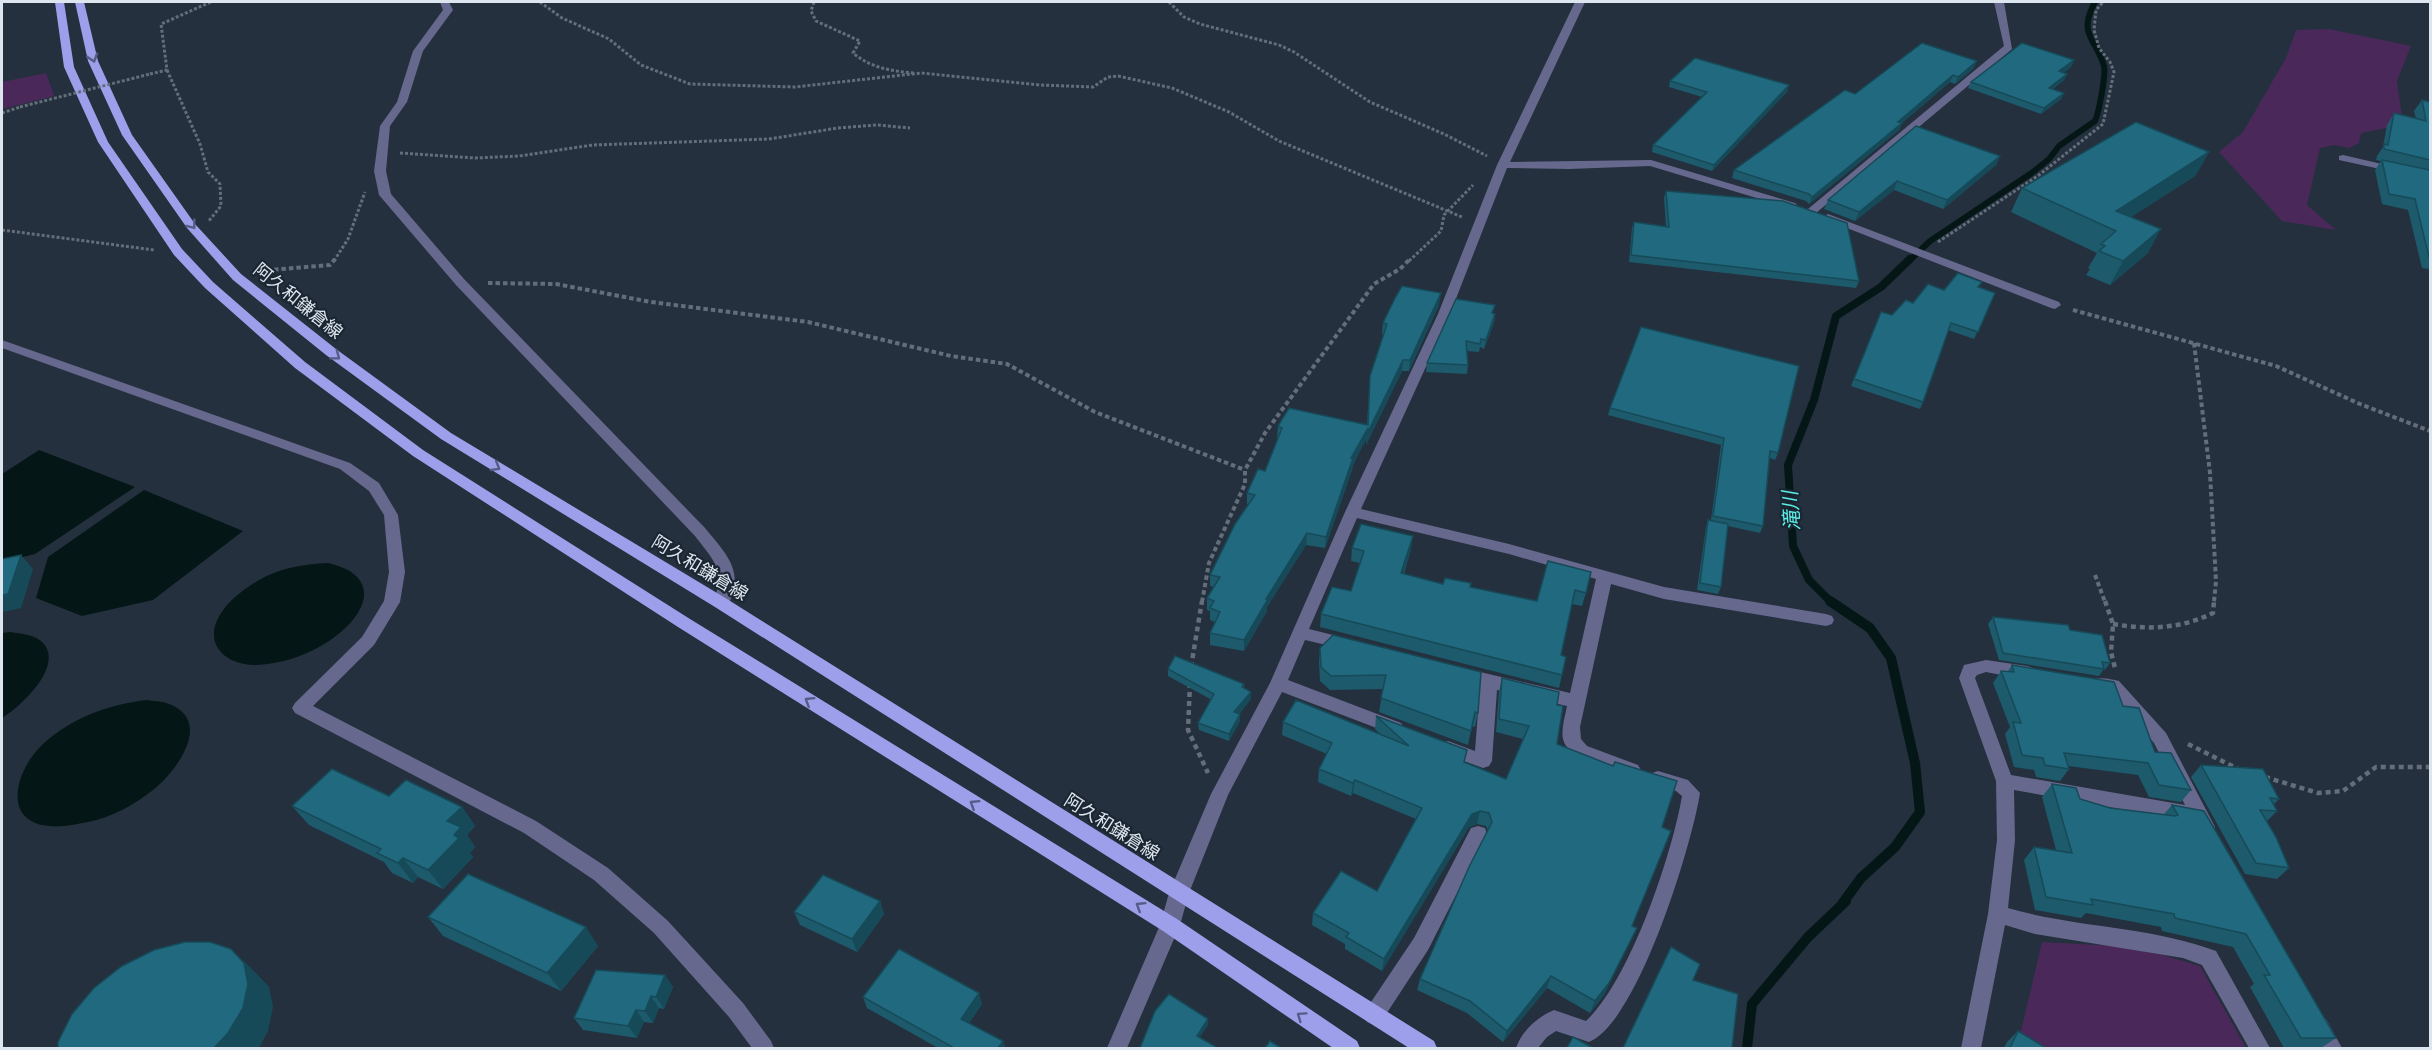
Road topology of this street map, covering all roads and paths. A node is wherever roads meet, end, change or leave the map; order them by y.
1 (59, 2) edge
2 (79, 2) edge
3 (211, 2) edge
4 (445, 2) edge
5 (540, 2) edge
6 (814, 2) edge
7 (1169, 2) edge
8 (1580, 2) edge
9 (1998, 2) edge
10 (2103, 2) edge
11 (167, 70) junction
12 (921, 73) junction
13 (2, 112) edge
14 (910, 128) dead end
15 (381, 152) junction
16 (2343, 158) dead end
17 (1503, 165) junction
18 (2430, 175) edge
19 (382, 179) junction
20 (1812, 211) junction
21 (1447, 212) junction
22 (1480, 224) junction
23 (2, 230) edge
24 (196, 232) junction
25 (178, 252) junction
26 (1923, 253) junction
27 (237, 277) junction
28 (460, 282) junction
29 (2055, 304) joint
30 (2194, 343) junction
31 (2, 344) edge
32 (2430, 431) edge
33 (1245, 470) junction
34 (1352, 512) junction
35 (1605, 575) junction
36 (2095, 575) dead end
37 (721, 603) junction
38 (1826, 620) dead end
39 (2113, 624) junction
40 (1300, 633) junction
41 (1367, 650) edge
42 (1191, 669) edge
43 (1466, 675) edge
44 (2043, 675) edge
45 (1190, 679) edge
46 (1489, 681) junction
47 (2078, 681) edge
48 (1278, 683) junction
49 (2113, 686) junction
50 (1578, 702) junction
51 (1407, 732) edge
52 (1429, 740) edge
53 (2181, 740) dead end
54 (2430, 767) edge
55 (2243, 771) edge
56 (2263, 776) edge
57 (2005, 781) junction
58 (1220, 794) junction
59 (2199, 815) junction
60 (1478, 834) dead end
61 (2216, 845) edge
62 (1179, 893) junction
63 (1998, 914) junction
64 (1170, 925) junction
65 (2309, 1007) edge
66 (1374, 1016) junction
67 (764, 1048) edge
68 (1118, 1048) edge
69 (1350, 1048) edge
70 (1427, 1048) edge
71 (1526, 1048) edge
72 (1971, 1048) edge
73 (2260, 1048) edge
74 (2332, 1048) edge

1 - 25 main road
2 -> 24 main road, 阿久和鎌倉線
3 - 11 path
4 - 15 street
5 - 12 path
6 - 12 path
7 - 17 path
8 - 17 street
9 - 20 street
10 - 26 path
11 - 13 path, bridge
11 - 24 path
12 - 21 path
14 - 15 path
15 - 19 street
16 - 18 street
17 - 20 street
17 - 21 path
17 - 22 street
19 - 27 path
19 - 28 street
20 - 26 street
21 - 22 path
21 - 33 path
22 - 34 street
23 - 25 path
24 - 27 main road, 阿久和鎌倉線
64 -> 25 main road
26 - 29 street
27 -> 37 main road, 阿久和鎌倉線
28 - 33 path
28 - 37 street
29 - 30 path
30 - 32 path
30 - 39 path
31 - 67 street
33 - 42 path
34 - 35 street
34 - 40 street
35 - 38 street
35 - 50 street
36 - 39 path
37 - 62 main road, 阿久和鎌倉線
39 - 49 path
40 - 41 street
40 - 48 street
43 - 46 street
44 - 57 street
45 - 58 path
46 - 50 street
46 - 52 street
47 - 49 street
48 - 51 street
48 - 58 street
49 - 59 street
50 - 71 street
53 - 55 path
54 - 56 path
57 - 59 street
57 - 63 street
58 - 62 street
59 - 61 street
60 - 66 street
62 - 64 street
62 - 66 main road, 阿久和鎌倉線
63 - 72 street
63 - 73 street
64 - 68 street
69 -> 64 main road
65 - 74 street
66 - 70 main road, 阿久和鎌倉線

